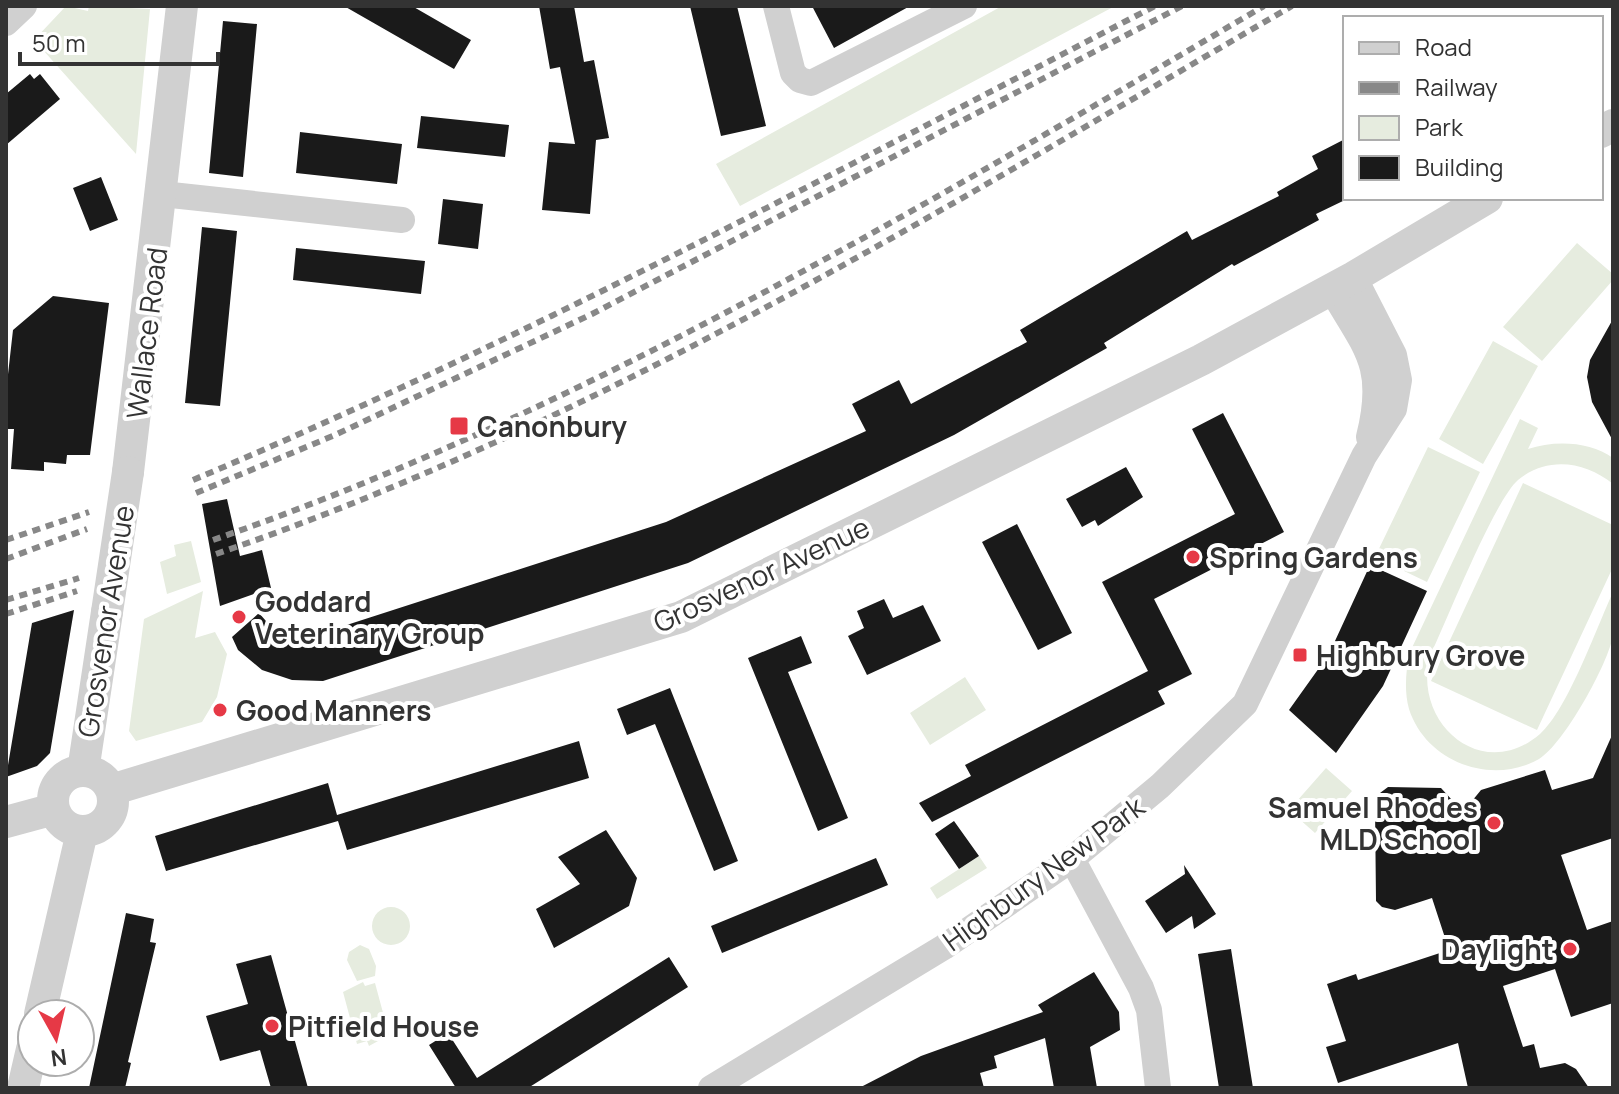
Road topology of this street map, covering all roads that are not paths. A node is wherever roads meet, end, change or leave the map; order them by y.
1 (24, 6) edge
2 (182, 6) edge
3 (776, 6) edge
4 (964, 6) edge
5 (6, 23) edge
6 (162, 194) junction
7 (1484, 200) edge
8 (402, 220) dead end
9 (1343, 283) junction
10 (128, 472) joint
11 (83, 771) junction
12 (111, 790) junction
13 (54, 809) junction
14 (6, 822) edge
15 (82, 832) junction
16 (1072, 859) junction
17 (44, 998) edge
18 (711, 1088) edge
19 (1158, 1088) edge

1 - 5 street
2 - 6 street, Wallace Road
3 - 4 street
6 - 8 street
6 - 10 street, Wallace Road
7 - 9 street
9 - 12 street, Grosvenor Avenue
9 - 16 street, Highbury New Park
10 - 11 street, Grosvenor Avenue, bridge
11 - 12 street, Grosvenor Avenue
11 - 13 street, Grosvenor Avenue
12 - 15 street
13 - 14 street
13 - 15 street
15 - 17 street
16 - 18 street, Highbury New Park
16 - 19 street

